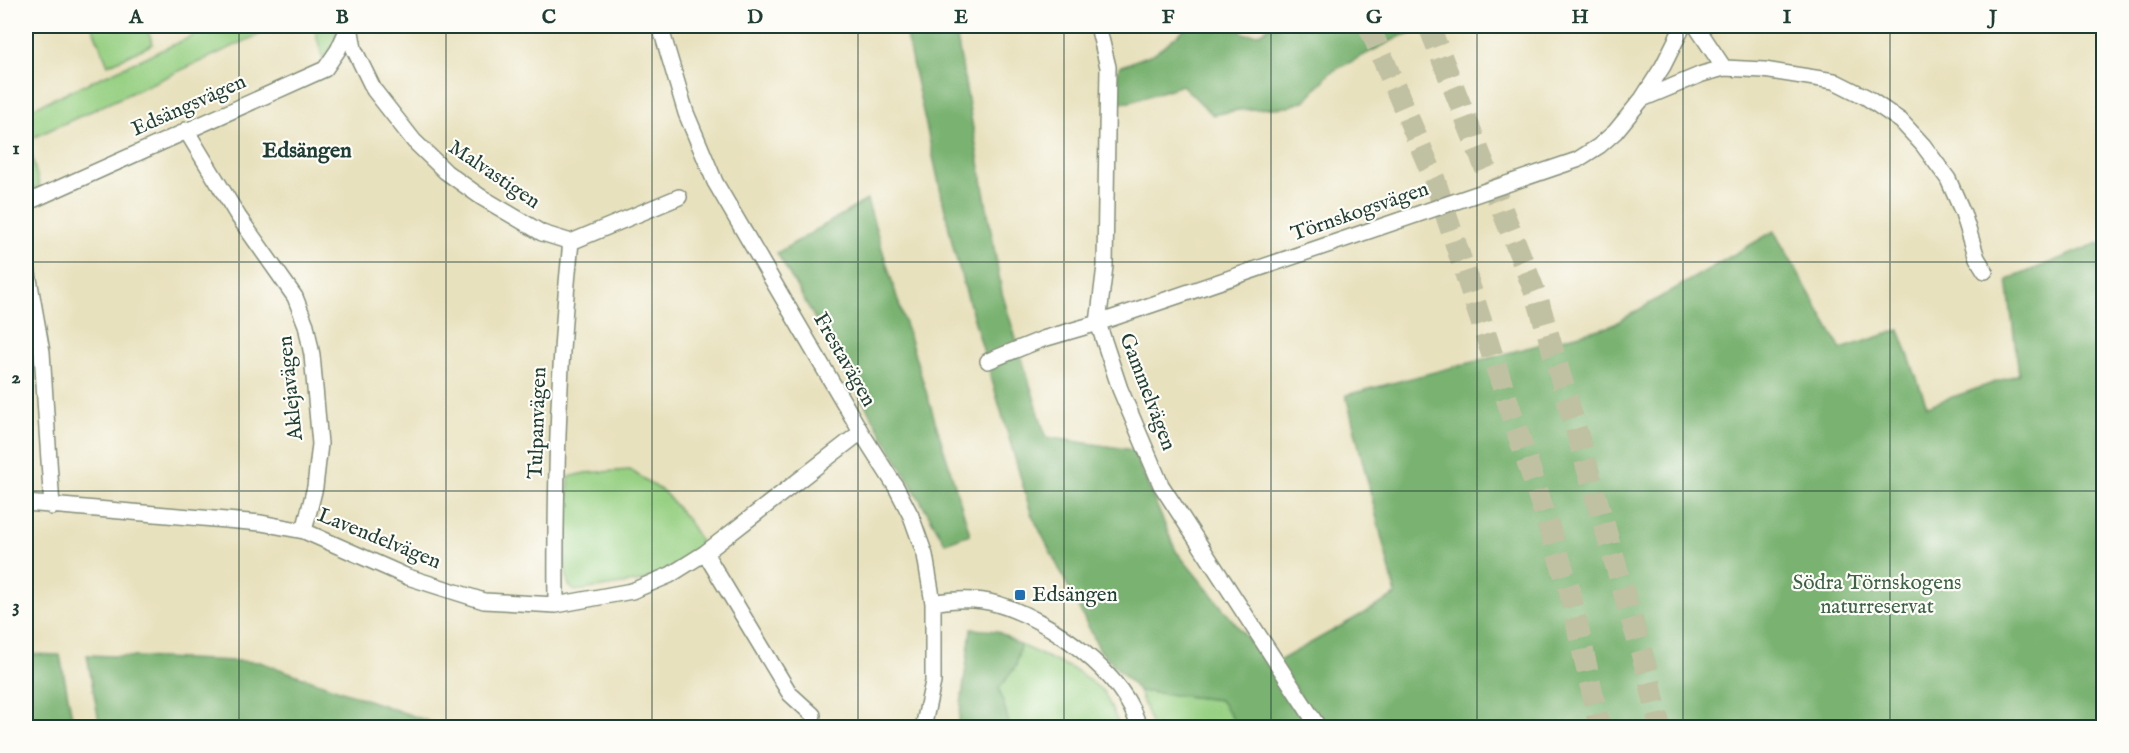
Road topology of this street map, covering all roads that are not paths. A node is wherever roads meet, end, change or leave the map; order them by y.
1 (350, 26) edge
2 (660, 26) edge
3 (1098, 26) edge
4 (1683, 26) edge
5 (1696, 26) edge
6 (1724, 68) junction
7 (1642, 99) junction
8 (186, 130) junction
9 (679, 197) dead end
10 (26, 203) edge
11 (571, 242) junction
12 (26, 262) edge
13 (1985, 271) dead end
14 (1098, 323) junction
15 (987, 361) dead end
16 (861, 432) junction
17 (26, 503) edge
18 (52, 507) junction
19 (304, 531) junction
20 (705, 553) junction
21 (933, 603) junction
22 (556, 605) junction
23 (813, 715) dead end
24 (923, 728) edge
25 (1139, 728) edge
26 (1319, 728) edge

1 - 8 street, Edsängsvägen
1 - 11 street, Malvastigen
2 - 16 street, Frestavägen
3 - 14 street, Gammelvägen
4 - 7 street
5 - 6 street
6 - 7 street, Törnskogsvägen
6 - 13 street, Törnskogsvägen
7 - 14 street, Törnskogsvägen
8 - 10 street, Edsängsvägen
8 - 19 street, Aklejavägen
9 - 11 street
11 - 22 street, Tulpanvägen
12 - 18 street
14 - 15 street, Törnskogsvägen
14 - 26 street, Gammelvägen
16 - 20 street, Lavendelvägen
16 - 21 street, Frestavägen
17 - 18 street, Lavendelvägen
18 - 19 street, Lavendelvägen
19 - 22 street, Lavendelvägen
20 - 22 street, Lavendelvägen
20 - 23 street
21 - 24 street, Frestavägen
21 - 25 street

